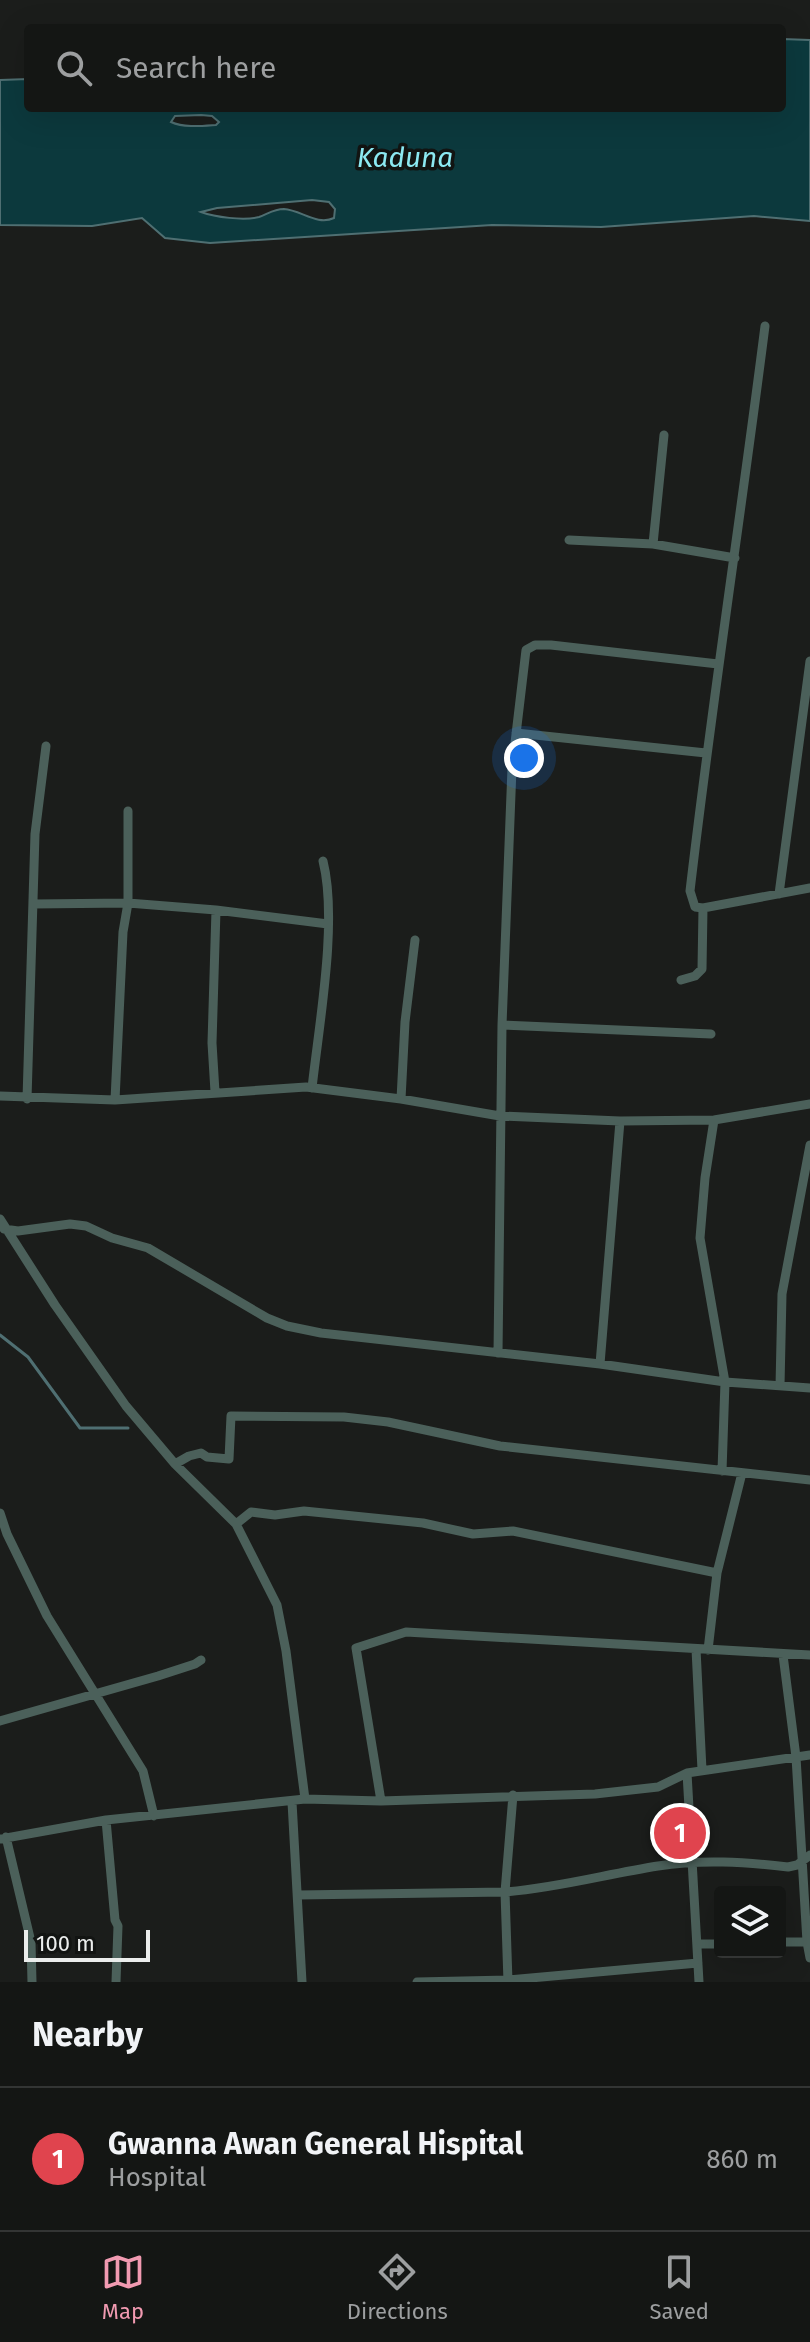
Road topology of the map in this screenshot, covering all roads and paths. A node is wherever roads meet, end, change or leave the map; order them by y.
1 (765, 326) dead end
2 (664, 435) dead end
3 (569, 540) dead end
4 (653, 544) junction
5 (735, 558) junction
6 (810, 661) edge
7 (718, 664) junction
8 (516, 733) junction
9 (46, 746) dead end
10 (706, 753) junction
11 (128, 811) dead end
12 (323, 861) dead end
13 (810, 888) edge
14 (779, 894) junction
15 (128, 903) junction
16 (33, 904) junction
17 (703, 908) junction
18 (216, 910) junction
19 (328, 924) junction
20 (415, 940) dead end
21 (681, 980) dead end
22 (502, 1025) junction
23 (711, 1034) dead end
24 (312, 1088) junction
25 (215, 1092) junction
26 (0, 1096) edge
27 (27, 1099) junction
28 (401, 1099) junction
29 (115, 1100) junction
30 (810, 1104) edge
31 (500, 1116) junction
32 (714, 1120) junction
33 (620, 1121) junction
34 (810, 1145) edge
35 (0, 1219) edge
36 (4, 1229) junction
37 (498, 1353) junction
38 (600, 1364) junction
39 (725, 1382) junction
40 (780, 1386) junction
41 (810, 1388) edge
42 (175, 1464) junction
43 (722, 1471) junction
44 (742, 1473) junction
45 (810, 1480) edge
46 (0, 1513) edge
47 (236, 1524) junction
48 (717, 1573) junction
49 (696, 1649) junction
50 (708, 1650) junction
51 (783, 1655) junction
52 (810, 1655) edge
53 (201, 1660) dead end
54 (95, 1695) junction
55 (0, 1721) edge
56 (810, 1755) edge
57 (796, 1757) junction
58 (702, 1770) junction
59 (687, 1773) junction
60 (513, 1795) junction
61 (305, 1799) junction
62 (381, 1801) junction
63 (292, 1802) junction
64 (154, 1816) junction
65 (106, 1820) junction
66 (3, 1838) edge
67 (806, 1857) edge
68 (692, 1863) junction
69 (505, 1892) junction
70 (298, 1895) junction
71 (786, 1942) edge
72 (807, 1942) junction
73 (697, 1944) junction
74 (714, 1944) edge
75 (810, 1958) edge
76 (698, 1963) junction
77 (508, 1981) edge
78 (32, 1982) edge
79 (116, 1982) edge
80 (302, 1982) edge
81 (417, 1982) edge
82 (699, 1982) edge

1 - 5 street
2 - 4 street
3 - 4 street
4 - 5 street
5 - 7 street
6 - 14 street
7 - 8 street
7 - 10 street
8 - 10 street
8 - 22 street
9 - 16 street
10 - 17 street
11 - 15 street
12 - 19 street
13 - 14 street
14 - 17 street
15 - 16 street
15 - 18 street
15 - 29 street
16 - 27 street
17 - 21 street
18 - 19 street
18 - 25 street
19 - 24 street
20 - 28 street
22 - 23 street
22 - 31 street
24 - 25 street
24 - 28 street
25 - 29 street
26 - 27 street
27 - 29 street
28 - 31 street
30 - 32 street
31 - 33 street
31 - 37 street
32 - 33 street
32 - 39 street
33 - 38 street
34 - 40 street
35 - 36 street
36 - 37 street
36 - 42 street
37 - 38 street
38 - 39 street
39 - 40 street
39 - 43 street
40 - 41 street
42 - 43 street
42 - 47 street
43 - 44 street
44 - 45 street
44 - 48 street
46 - 54 street
47 - 48 street
47 - 61 street
48 - 50 street
49 - 50 street
49 - 58 street
49 - 62 street
50 - 51 street
51 - 52 street
51 - 57 street
53 - 54 street
54 - 55 street
54 - 64 street
56 - 57 street
57 - 58 street
57 - 67 street
58 - 59 street
59 - 60 street
59 - 68 street
60 - 62 street
60 - 69 street
61 - 62 street
61 - 63 street
63 - 64 street
63 - 70 street
64 - 65 street
65 - 66 street
65 - 79 street
66 - 78 street
67 - 68 street
67 - 72 street
68 - 69 street
68 - 73 street
69 - 70 street
69 - 77 street
70 - 80 street
71 - 72 street
72 - 75 street
73 - 74 street
73 - 76 street
76 - 77 street
76 - 82 street
77 - 81 street

